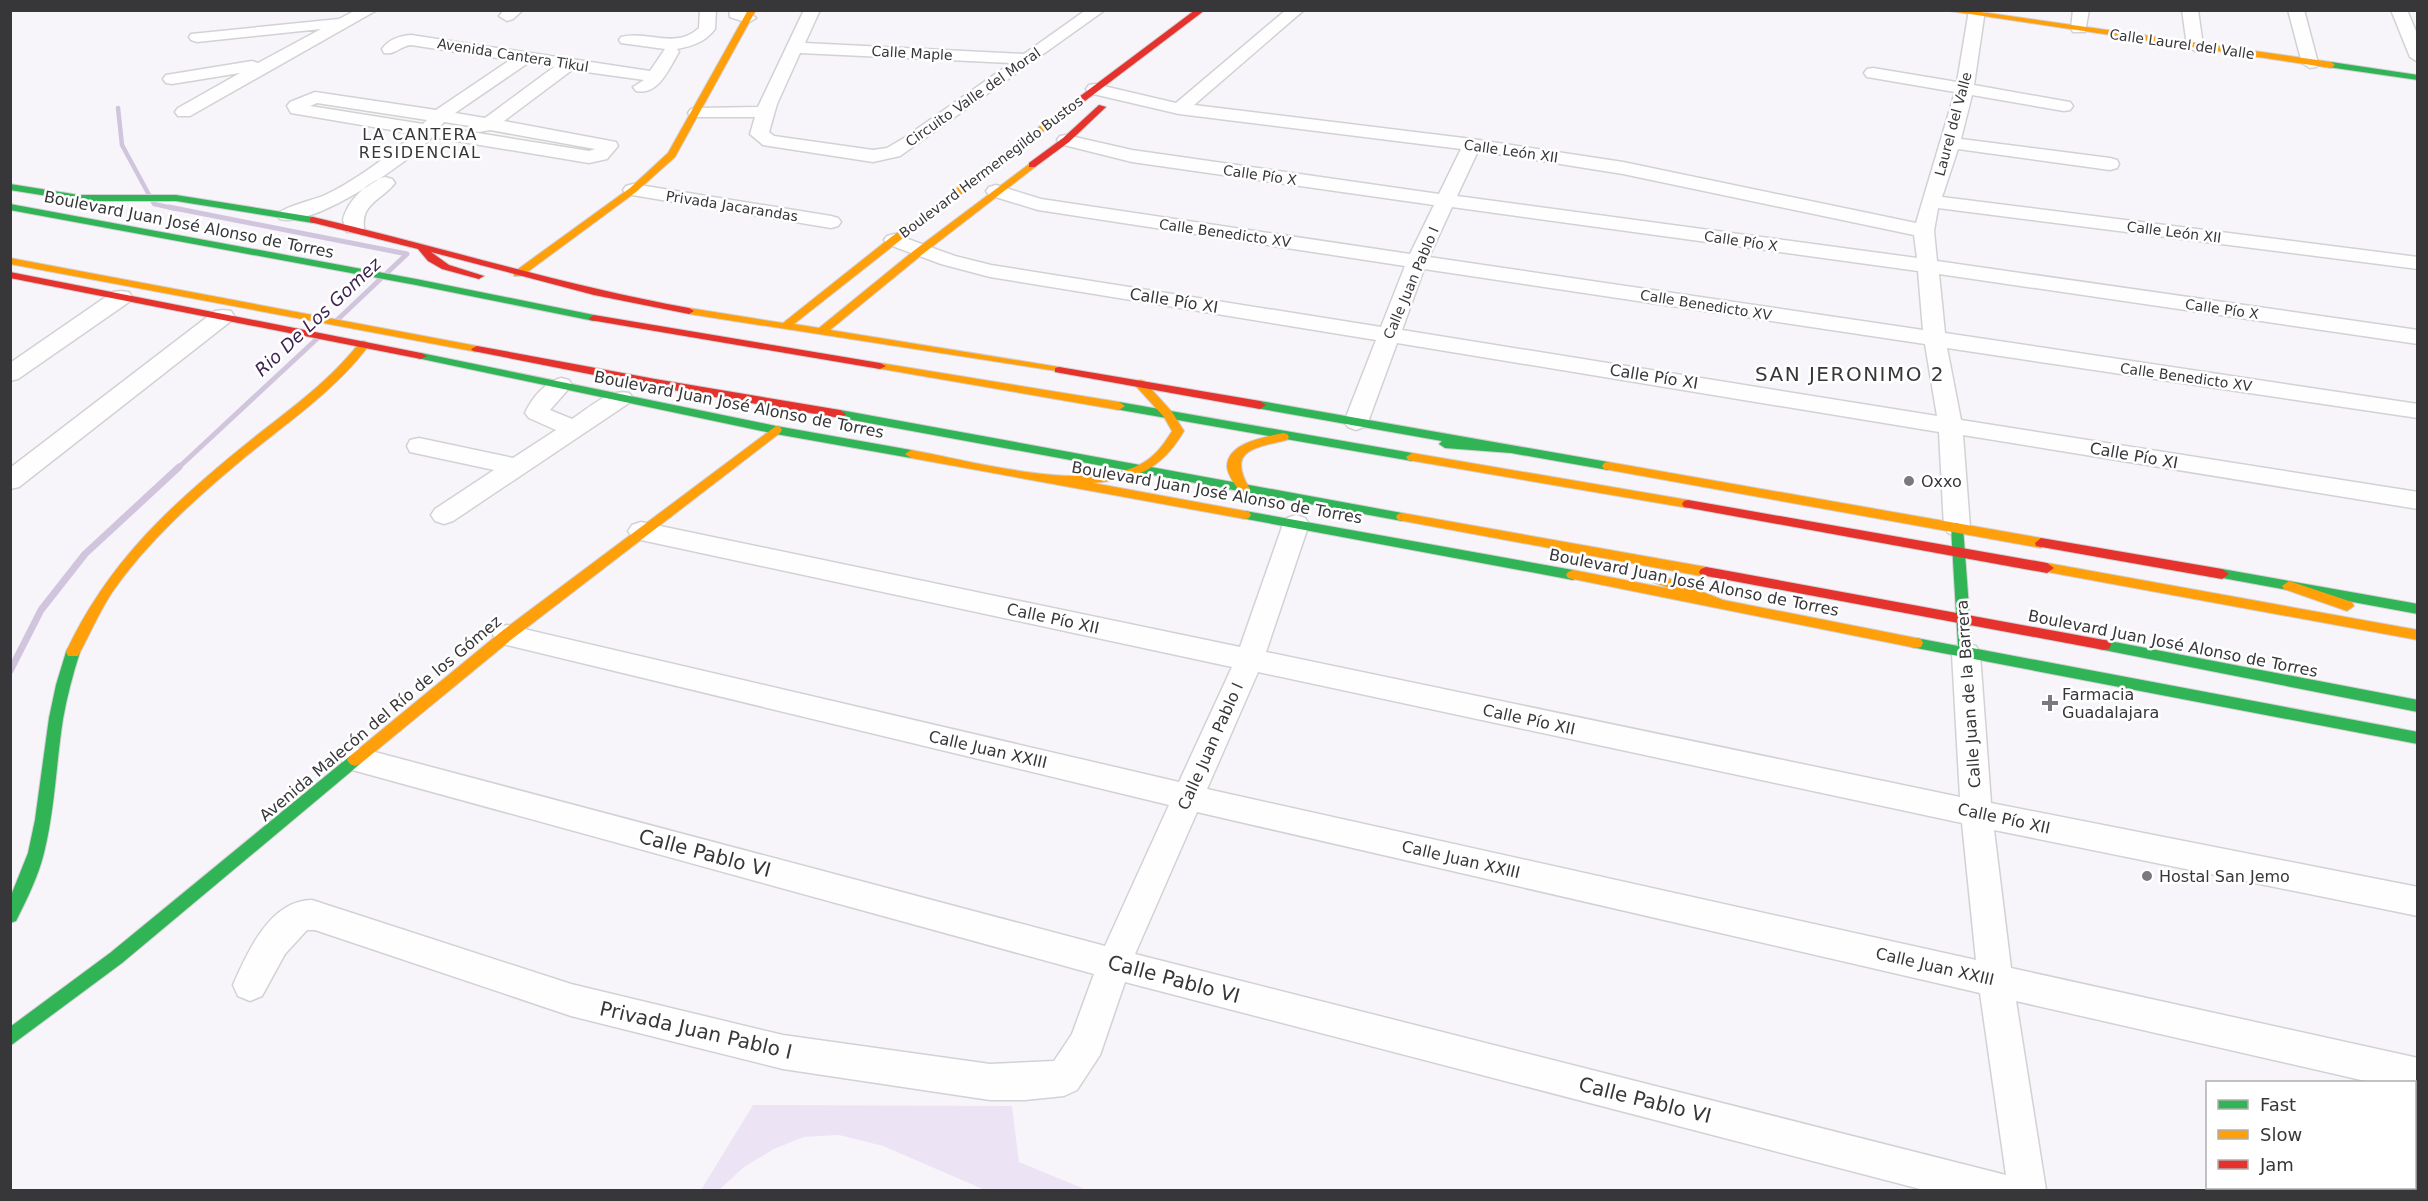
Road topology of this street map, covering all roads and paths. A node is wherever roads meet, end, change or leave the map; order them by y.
1 (369, 10) edge
2 (708, 10) edge
3 (812, 10) edge
4 (1085, 10) edge
5 (1201, 10) edge
6 (1296, 10) edge
7 (1947, 10) edge
8 (2081, 10) edge
9 (2190, 10) edge
10 (2296, 10) edge
11 (2399, 10) edge
12 (1097, 11) edge
13 (745, 13) edge
14 (1977, 13) edge
15 (348, 22) junction
16 (2079, 29) junction
17 (197, 37) dead end
18 (627, 40) dead end
19 (2195, 46) junction
20 (795, 48) junction
21 (671, 52) dead end
22 (2418, 57) edge
23 (1028, 59) junction
24 (517, 62) junction
25 (2310, 63) junction
26 (268, 64) junction
27 (562, 69) junction
28 (1873, 73) dead end
29 (2418, 78) edge
30 (172, 79) dead end
31 (1135, 80) dead end
32 (1095, 89) junction
33 (1965, 89) junction
34 (1116, 95) junction
35 (2064, 106) dead end
36 (766, 108) junction
37 (698, 109) junction
38 (1179, 109) junction
39 (184, 112) dead end
40 (433, 123) junction
41 (489, 124) junction
42 (456, 135) junction
43 (1066, 140) junction
44 (1951, 143) junction
45 (1472, 145) junction
46 (2110, 164) dead end
47 (10, 187) edge
48 (633, 190) junction
49 (996, 191) junction
50 (10, 193) edge
51 (48, 194) junction
52 (1447, 201) junction
53 (1931, 201) junction
54 (10, 207) edge
55 (287, 215) junction
56 (831, 222) dead end
57 (354, 228) junction
58 (1924, 231) junction
59 (894, 240) junction
60 (420, 245) junction
61 (920, 250) junction
62 (1417, 261) junction
63 (2418, 263) edge
64 (1927, 266) junction
65 (13, 274) edge
66 (518, 274) junction
67 (121, 297) junction
68 (223, 316) junction
69 (622, 324) junction
70 (784, 327) junction
71 (821, 332) junction
72 (1389, 334) junction
73 (2418, 337) edge
74 (1935, 340) junction
75 (362, 344) junction
76 (10, 374) edge
77 (1140, 384) junction
78 (561, 385) junction
79 (621, 398) junction
80 (2418, 411) edge
81 (1168, 415) junction
82 (1356, 422) junction
83 (1950, 425) junction
84 (574, 429) junction
85 (776, 430) junction
86 (1287, 436) junction
87 (419, 446) dead end
88 (1511, 449) junction
89 (517, 467) junction
90 (1141, 470) junction
91 (1059, 480) junction
92 (10, 481) edge
93 (1244, 489) junction
94 (2418, 501) edge
95 (444, 515) dead end
96 (1296, 524) junction
97 (1957, 527) junction
98 (641, 531) junction
99 (1548, 545) junction
100 (1593, 553) junction
101 (1959, 553) junction
102 (1464, 554) junction
103 (2289, 586) junction
104 (1720, 604) junction
105 (2418, 609) edge
106 (1964, 620) junction
107 (2418, 629) edge
108 (507, 634) junction
109 (2418, 635) edge
110 (1966, 654) junction
111 (1248, 660) junction
112 (2418, 706) edge
113 (2418, 738) edge
114 (356, 759) junction
115 (1187, 796) junction
116 (1976, 813) junction
117 (2418, 902) edge
118 (10, 916) edge
119 (1114, 963) junction
120 (1995, 979) junction
121 (250, 985) dead end
122 (10, 1038) edge
123 (2418, 1076) edge
124 (1995, 1191) edge
125 (2027, 1191) edge

1 - 15 street
2 - 18 street
3 - 20 street, Circuito Valle del Moral
4 - 12 street
5 - 32 street, Boulevard Hermenegildo Bustos
6 - 38 street
7 - 14 street, Calle Laurel del Valle
8 - 16 street
9 - 19 street
10 - 25 street
11 - 22 street
12 - 23 street, Circuito Valle del Moral
13 - 37 street
14 - 16 street, Calle Laurel del Valle
14 - 33 street, Laurel del Valle
15 - 17 street
15 - 26 street
16 - 19 street, Calle Laurel del Valle
19 - 25 street, Calle Laurel del Valle
20 - 23 street, Calle Maple
20 - 36 street, Circuito Valle del Moral
21 - 27 street, Avenida Cantera Tikul
23 - 36 street, Circuito Valle del Moral
24 - 24 street, Avenida Cantera Tikul
24 - 27 street, Avenida Cantera Tikul
24 - 40 street
25 - 29 street, Calle Laurel del Valle
26 - 30 street
26 - 39 street
27 - 41 street
28 - 33 street
31 - 34 street, Boulevard Hermenegildo Bustos
32 - 34 street, Calle León XII
32 - 59 street, Boulevard Hermenegildo Bustos
33 - 35 street
33 - 44 street, Laurel del Valle
34 - 38 street, Calle León XII
34 - 43 street, Boulevard Hermenegildo Bustos
36 - 37 street
37 - 48 street
38 - 45 street, Calle León XII
40 - 40 street
40 - 41 street
40 - 42 street
40 - 55 street
41 - 42 street
41 - 42 street
42 - 57 street
43 - 49 street, Boulevard Hermenegildo Bustos
43 - 52 street, Calle Pío X
44 - 46 street
44 - 53 street, Laurel del Valle
45 - 52 street, Calle Juan Pablo I
45 - 58 street, Calle León XII
47 - 51 street, Boulevard Juan José Alonso de Torres
48 - 56 street, Privada Jacarandas
48 - 66 street
49 - 61 street, Boulevard Hermenegildo Bustos
49 - 62 street, Calle Benedicto XV
50 - 51 street
51 - 55 street, Boulevard Juan José Alonso de Torres
52 - 62 street, Calle Juan Pablo I
52 - 64 street, Calle Pío X
53 - 58 street, Laurel del Valle
53 - 63 street, Calle León XII
54 - 69 street, Boulevard Juan José Alonso de Torres
55 - 57 street, Boulevard Juan José Alonso de Torres
57 - 60 street, Boulevard Juan José Alonso de Torres
58 - 64 street, Calle Juan de la Barrera
59 - 61 street, Calle Pío XI
59 - 70 street, Boulevard Hermenegildo Bustos
60 - 66 street, Boulevard Juan José Alonso de Torres
60 - 69 street
61 - 71 street, Boulevard Hermenegildo Bustos
61 - 72 street, Calle Pío XI
62 - 72 street, Calle Juan Pablo I
62 - 74 street, Calle Benedicto XV
64 - 73 street, Calle Pío X
64 - 74 street, Calle Juan de la Barrera
65 - 67 street, Boulevard Juan José Alonso de Torres
65 - 90 street, Boulevard Juan José Alonso de Torres
66 - 70 street, Boulevard Juan José Alonso de Torres
67 - 68 street, Boulevard Juan José Alonso de Torres
67 - 76 street
68 - 75 street, Boulevard Juan José Alonso de Torres
68 - 92 street
69 - 81 street, Boulevard Juan José Alonso de Torres
70 - 71 street, Boulevard Juan José Alonso de Torres
71 - 77 street, Boulevard Juan José Alonso de Torres
72 - 82 street, Calle Juan Pablo I
72 - 83 street, Calle Pío XI
74 - 80 street, Calle Benedicto XV
74 - 83 street, Calle Juan de la Barrera
75 - 78 street, Boulevard Juan José Alonso de Torres
75 - 118 street
77 - 81 street
77 - 82 street, Boulevard Juan José Alonso de Torres
78 - 79 street, Boulevard Juan José Alonso de Torres
78 - 84 street
79 - 84 street
79 - 85 street, Boulevard Juan José Alonso de Torres
81 - 86 street, Boulevard Juan José Alonso de Torres
81 - 90 street
82 - 88 street, Boulevard Juan José Alonso de Torres
83 - 94 street, Calle Pío XI
83 - 97 street, Calle Juan de la Barrera
84 - 89 street
85 - 91 street, Boulevard Juan José Alonso de Torres
85 - 98 street, Avenida Malecón del Río de los Gómez
86 - 88 street
86 - 93 street
86 - 101 street, Boulevard Juan José Alonso de Torres
87 - 89 street
88 - 97 street, Boulevard Juan José Alonso de Torres
89 - 95 street
90 - 91 street
90 - 93 street, Boulevard Juan José Alonso de Torres
91 - 96 street, Boulevard Juan José Alonso de Torres
93 - 99 street, Boulevard Juan José Alonso de Torres
96 - 102 street, Boulevard Juan José Alonso de Torres
96 - 111 street, Calle Juan Pablo I
97 - 101 street, Calle Juan de la Barrera
97 - 103 street, Boulevard Juan José Alonso de Torres
98 - 108 street, Avenida Malecón del Río de los Gómez
98 - 111 street, Calle Pío XII
99 - 100 street, Boulevard Juan José Alonso de Torres
99 - 102 street
100 - 104 street
100 - 106 street, Boulevard Juan José Alonso de Torres
101 - 106 street, Calle Juan de la Barrera
101 - 109 street, Boulevard Juan José Alonso de Torres
102 - 104 street, Boulevard Juan José Alonso de Torres
103 - 105 street, Boulevard Juan José Alonso de Torres
103 - 107 street
104 - 110 street, Boulevard Juan José Alonso de Torres
106 - 110 street, Calle Juan de la Barrera
106 - 112 street, Boulevard Juan José Alonso de Torres
108 - 114 street, Avenida Malecón del Río de los Gómez
108 - 115 street, Calle Juan XXIII
110 - 113 street, Boulevard Juan José Alonso de Torres
110 - 116 street, Calle Juan de la Barrera
111 - 115 street, Calle Juan Pablo I
111 - 116 street, Calle Pío XII
114 - 119 street, Calle Pablo VI
114 - 122 street, Avenida Malecón del Río de los Gómez
115 - 119 street, Calle Juan Pablo I
115 - 120 street, Calle Juan XXIII
116 - 117 street, Calle Pío XII
116 - 120 street, Calle Juan de la Barrera
119 - 121 street, Privada Juan Pablo I
119 - 124 street, Calle Pablo VI
120 - 123 street, Calle Juan XXIII
120 - 125 street, Calle Juan de la Barrera

